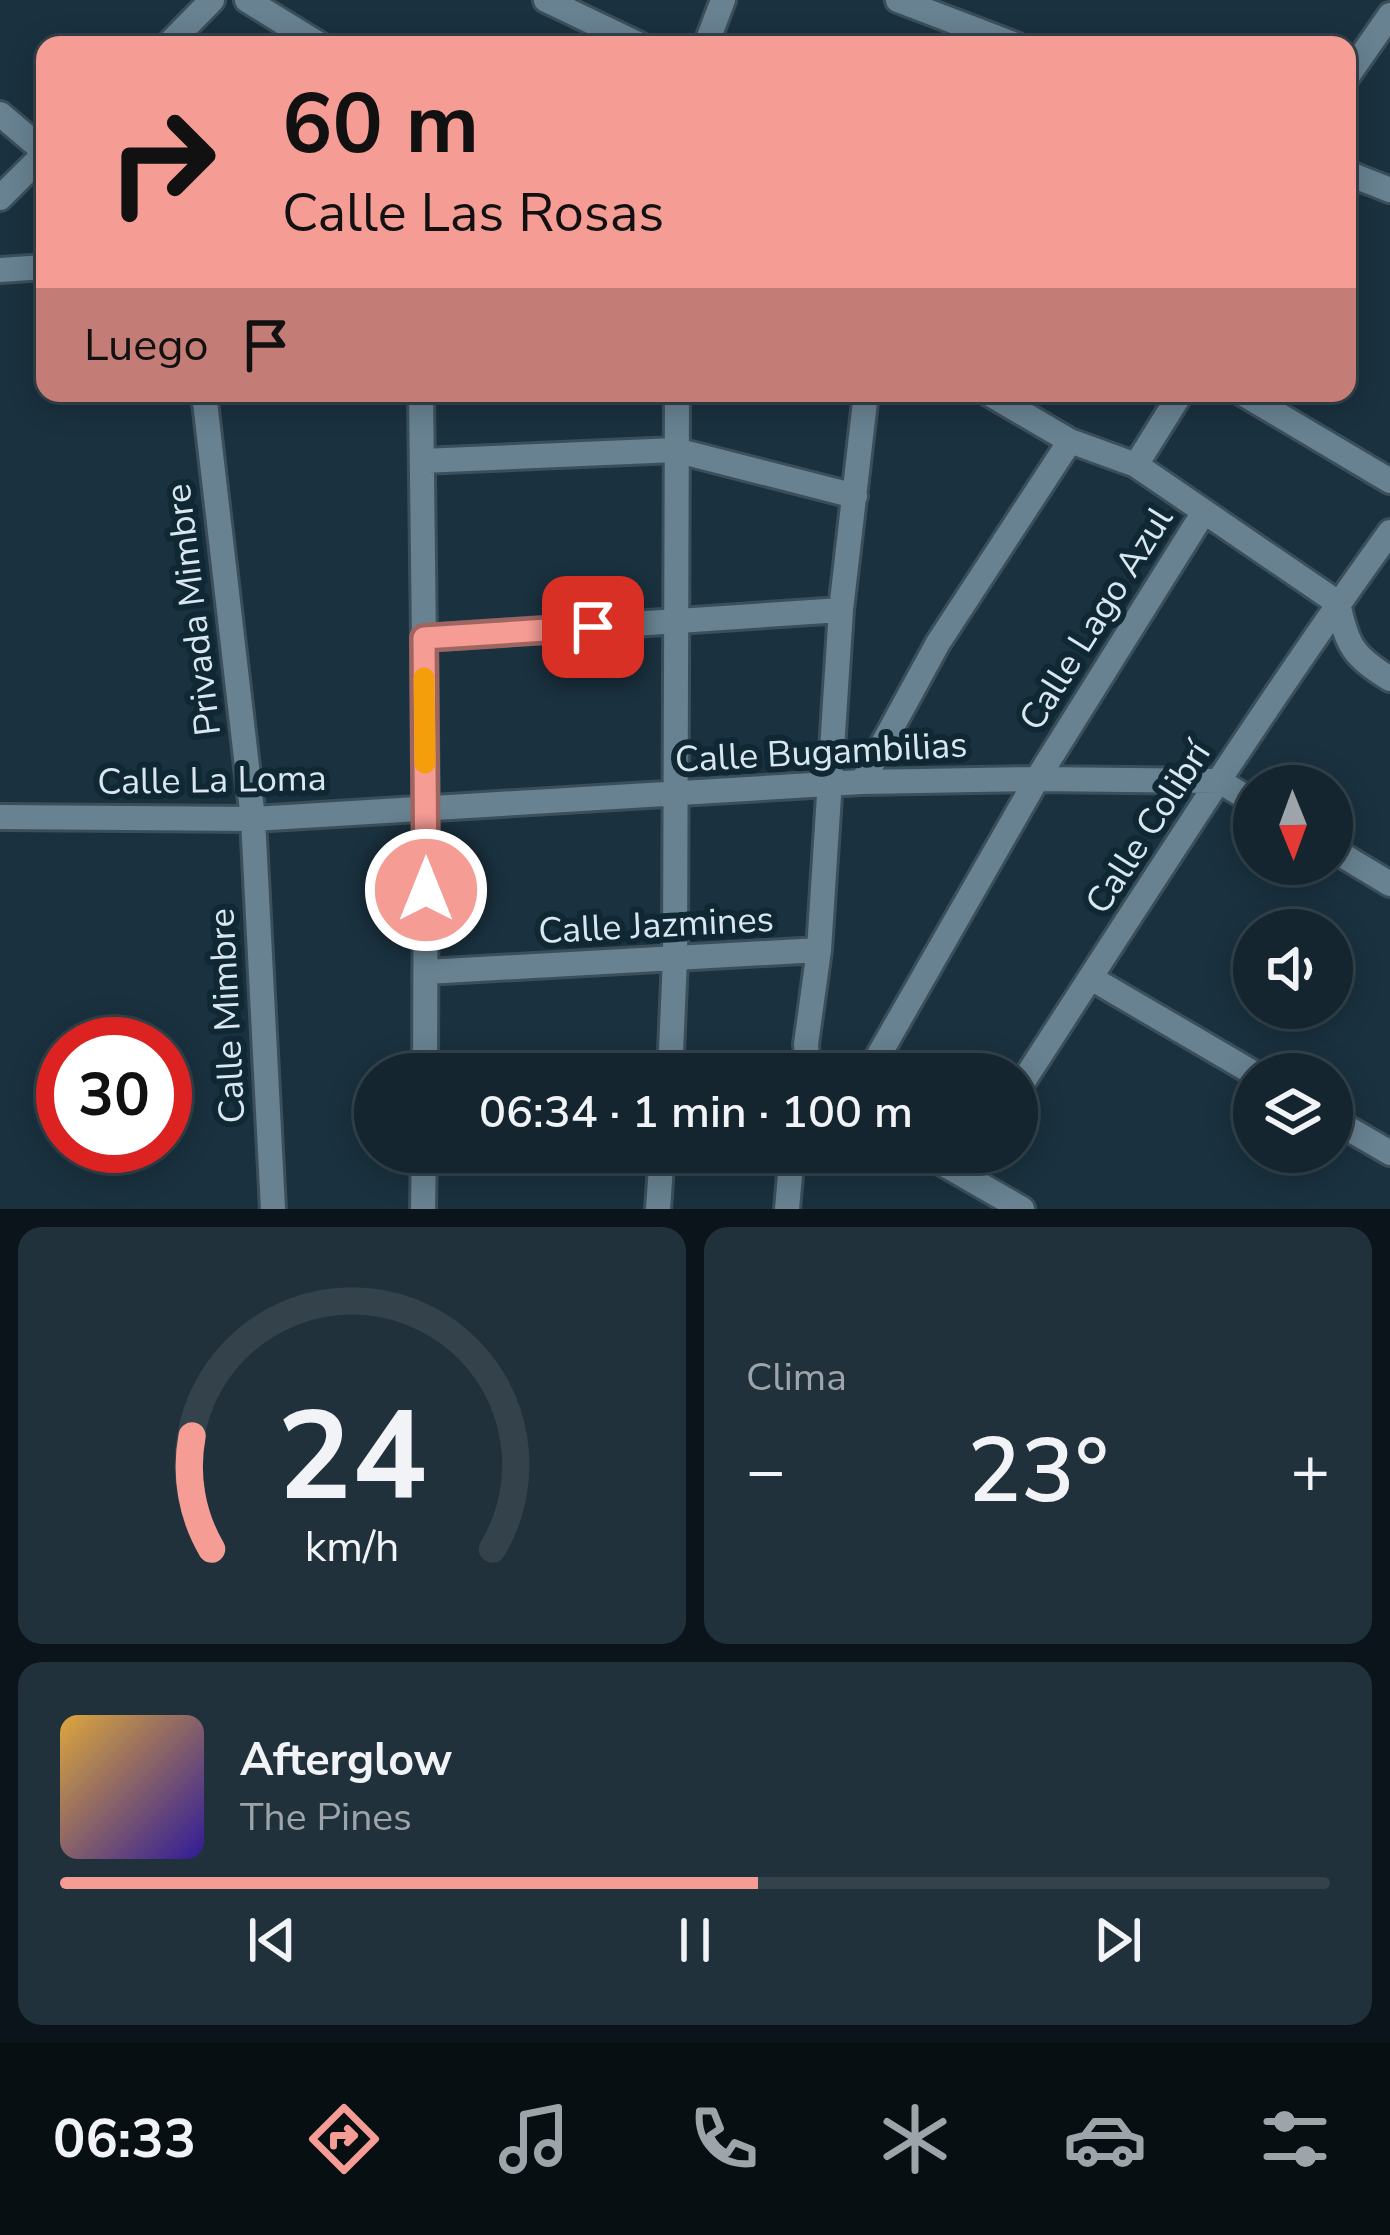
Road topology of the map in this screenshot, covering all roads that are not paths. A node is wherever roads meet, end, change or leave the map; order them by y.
1 (212, 0) edge
2 (247, 0) edge
3 (546, 0) edge
4 (723, 0) edge
5 (898, 0) edge
6 (1390, 14) edge
7 (177, 36) edge
8 (305, 36) edge
9 (621, 36) edge
10 (709, 36) edge
11 (992, 36) edge
12 (1356, 64) edge
13 (0, 113) edge
14 (36, 145) edge
15 (36, 162) edge
16 (1356, 177) edge
17 (1390, 190) edge
18 (0, 198) edge
19 (36, 268) edge
20 (0, 270) edge
21 (205, 402) edge
22 (421, 402) edge
23 (677, 402) edge
24 (865, 402) edge
25 (1003, 402) edge
26 (1175, 402) edge
27 (1257, 402) edge
28 (1070, 441) junction
29 (675, 450) junction
30 (422, 461) junction
31 (1136, 465) junction
32 (1390, 481) edge
33 (855, 496) junction
34 (1204, 512) junction
35 (1390, 532) edge
36 (1338, 603) junction
37 (841, 610) junction
38 (678, 621) junction
39 (424, 638) junction
40 (1390, 679) edge
41 (1037, 779) junction
42 (862, 782) junction
43 (1220, 782) junction
44 (828, 784) junction
45 (1233, 790) edge
46 (676, 793) junction
47 (426, 808) junction
48 (0, 817) edge
49 (253, 819) junction
50 (1353, 862) edge
51 (1390, 884) edge
52 (819, 950) junction
53 (676, 959) junction
54 (426, 973) junction
55 (1091, 977) junction
56 (425, 1053) edge
57 (671, 1053) edge
58 (807, 1053) edge
59 (880, 1053) edge
60 (1038, 1059) edge
61 (1233, 1061) edge
62 (1353, 1131) edge
63 (1390, 1153) edge
64 (424, 1173) edge
65 (661, 1173) edge
66 (790, 1173) edge
67 (962, 1174) edge
68 (273, 1209) edge
69 (423, 1209) edge
70 (658, 1209) edge
71 (787, 1209) edge
72 (1022, 1209) edge

1 - 7 street
2 - 8 street
3 - 9 street
4 - 10 street
5 - 11 street
6 - 12 street
13 - 14 street
15 - 18 street
16 - 17 street
19 - 20 street
21 - 49 street, Privada Mimbre
22 - 30 street
23 - 29 street
24 - 33 street
25 - 28 street
26 - 31 street
27 - 32 street
28 - 31 street
28 - 42 street
29 - 30 street
29 - 33 street
29 - 38 street
30 - 39 street
31 - 34 street
33 - 37 street
34 - 36 street
34 - 41 street, Calle Lago Azul
35 - 36 street, Calle Colibrí
36 - 40 street
36 - 43 street, Calle Colibrí
37 - 38 street
37 - 44 street
38 - 39 street
38 - 46 street
39 - 47 street
41 - 42 street, Calle Bugambilias
41 - 43 street, Calle Bugambilias
41 - 59 street, Calle Lago Azul
42 - 44 street, Calle Bugambilias
43 - 45 street
43 - 55 street, Calle Colibrí
44 - 46 street, Calle Bugambilias
44 - 52 street
46 - 47 street, Calle Bugambilias
46 - 53 street
47 - 49 street, Calle La Loma
47 - 54 street
48 - 49 street, Calle La Loma
49 - 68 street, Calle Mimbre
50 - 51 street
52 - 53 street, Calle Jazmines
52 - 58 street
53 - 54 street, Calle Jazmines
53 - 57 street
54 - 56 street
55 - 60 street, Calle Colibrí
55 - 61 street
62 - 63 street
64 - 69 street
65 - 70 street
66 - 71 street
67 - 72 street

